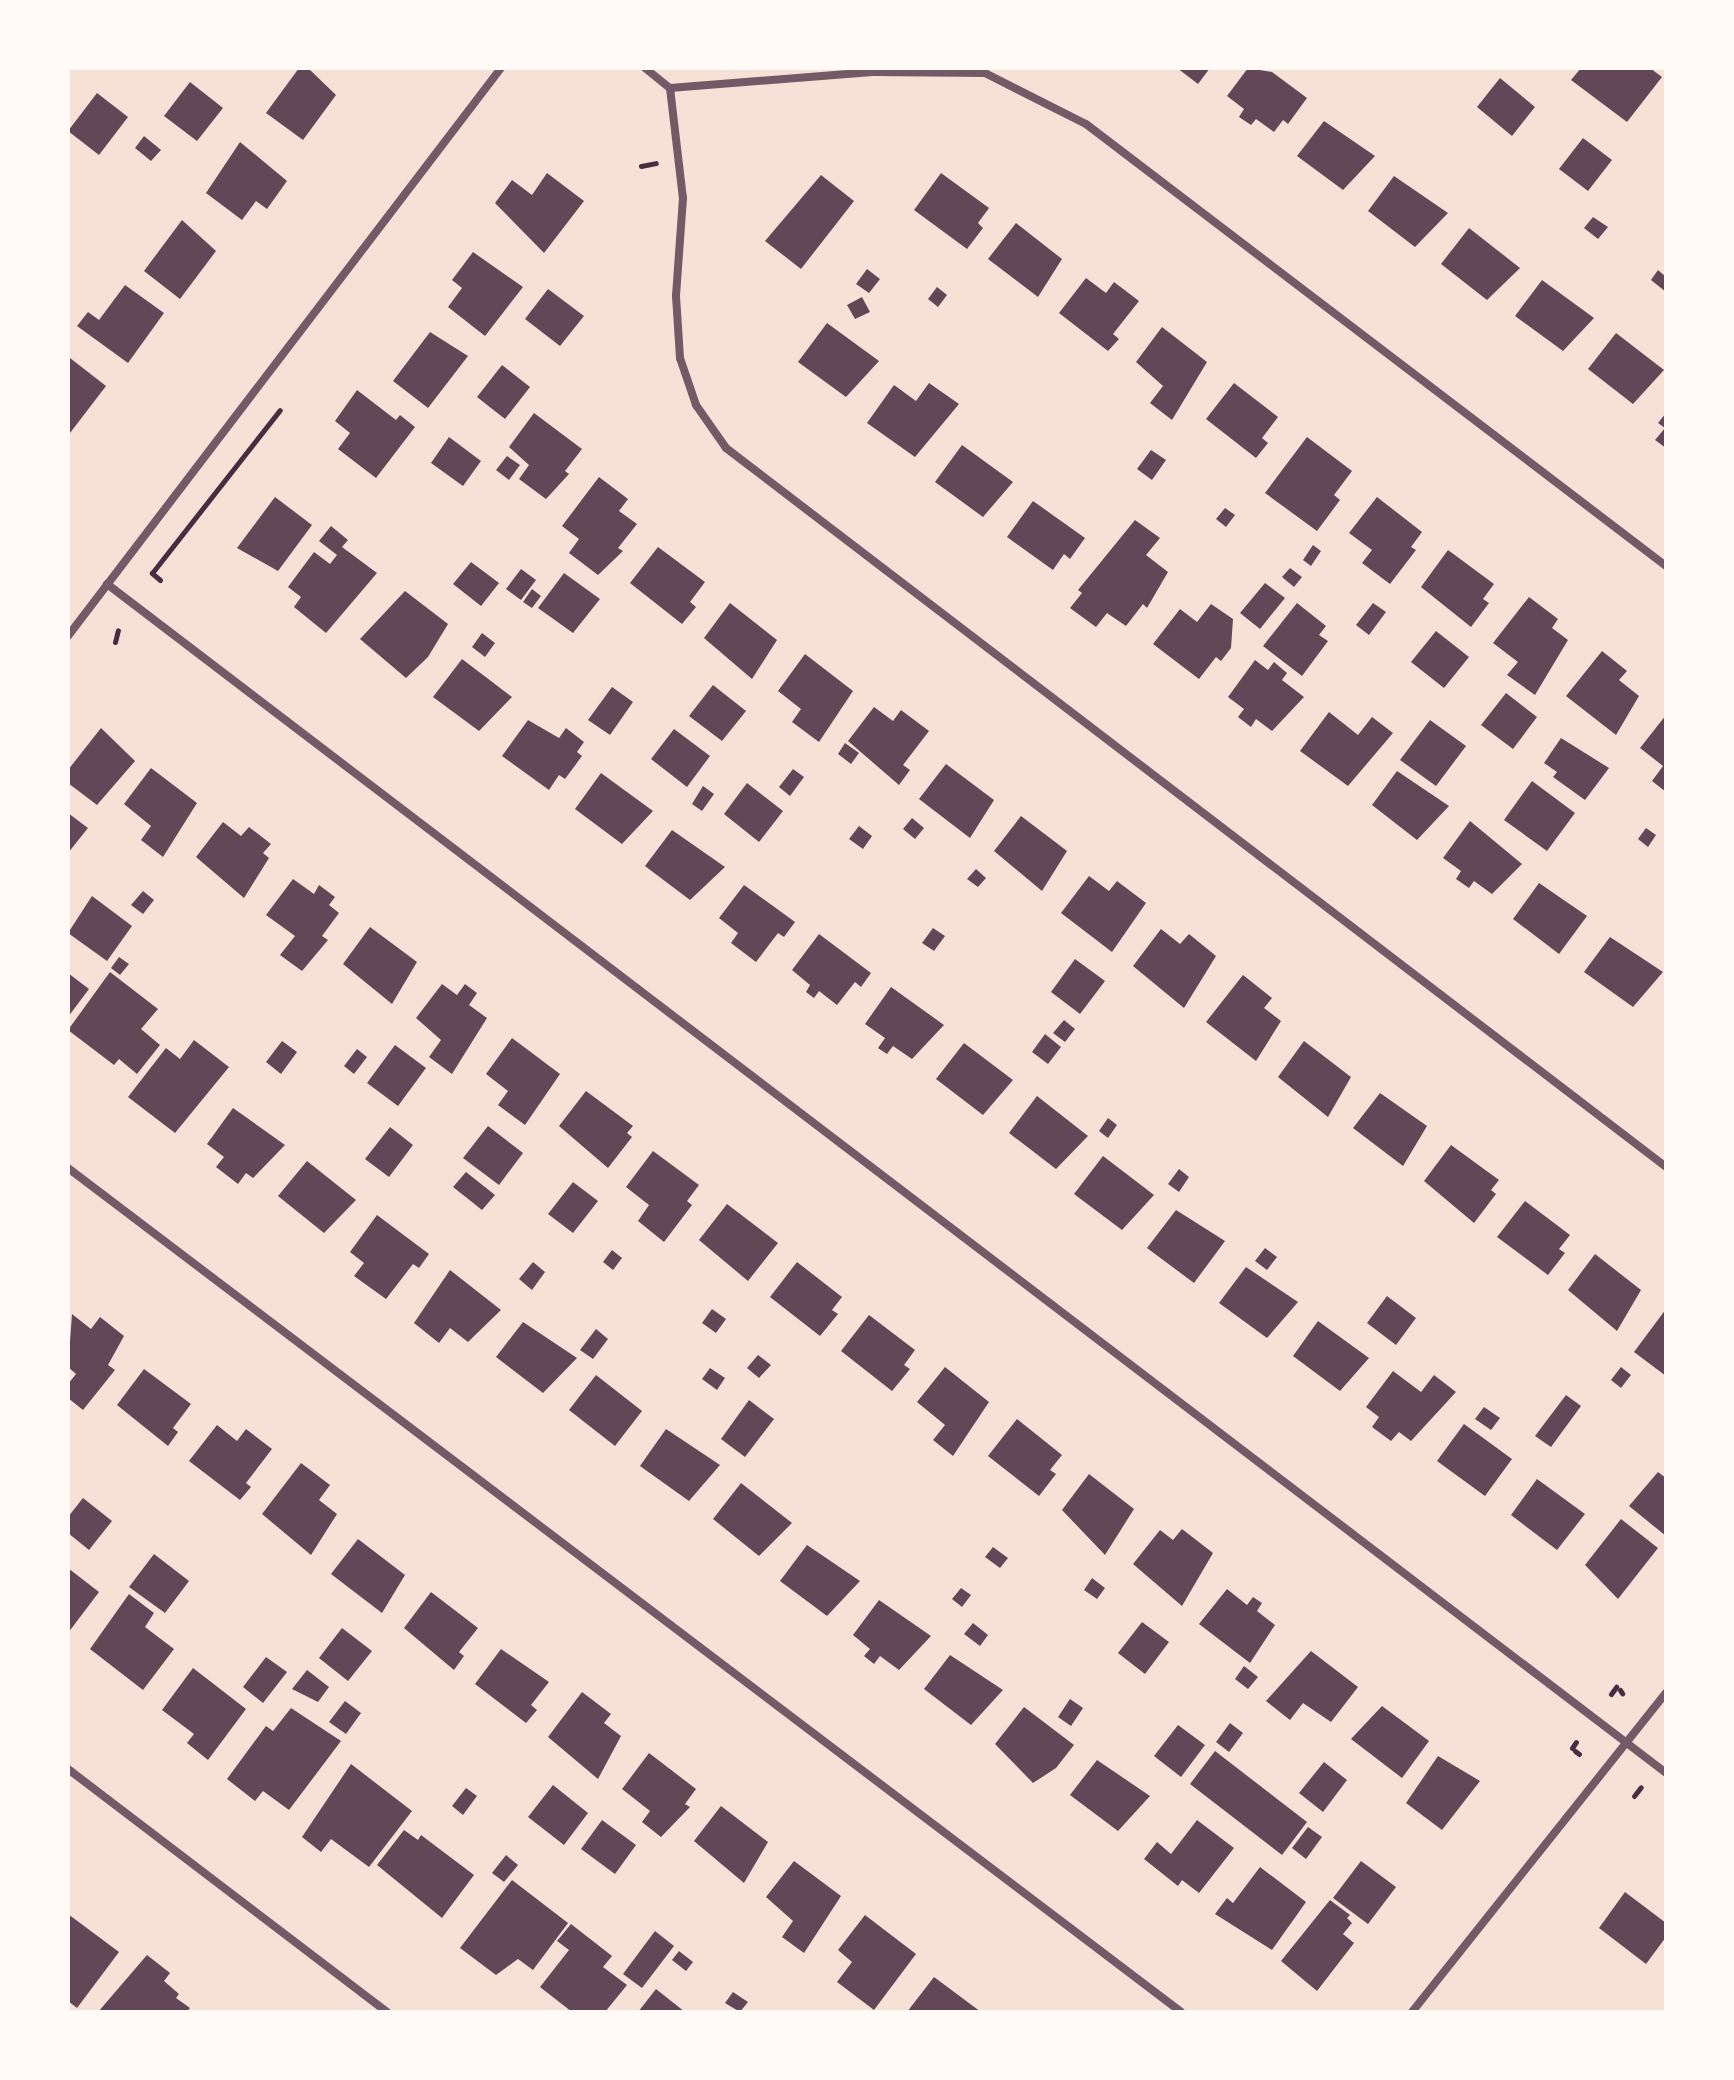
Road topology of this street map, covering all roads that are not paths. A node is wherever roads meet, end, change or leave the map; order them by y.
1 (501, 68) edge
2 (645, 68) edge
3 (670, 88) junction
4 (1666, 566) edge
5 (107, 584) junction
6 (68, 636) edge
7 (1666, 1167) edge
8 (68, 1168) edge
9 (1666, 1693) edge
10 (1627, 1745) junction
11 (68, 1769) edge
12 (1666, 1773) edge
13 (387, 2012) edge
14 (1181, 2012) edge
15 (1412, 2012) edge

1 - 5 street
2 - 3 street
3 - 4 street
3 - 7 street
5 - 6 street
5 - 10 street
8 - 14 street
9 - 10 street
10 - 12 street
10 - 15 street
11 - 13 street

